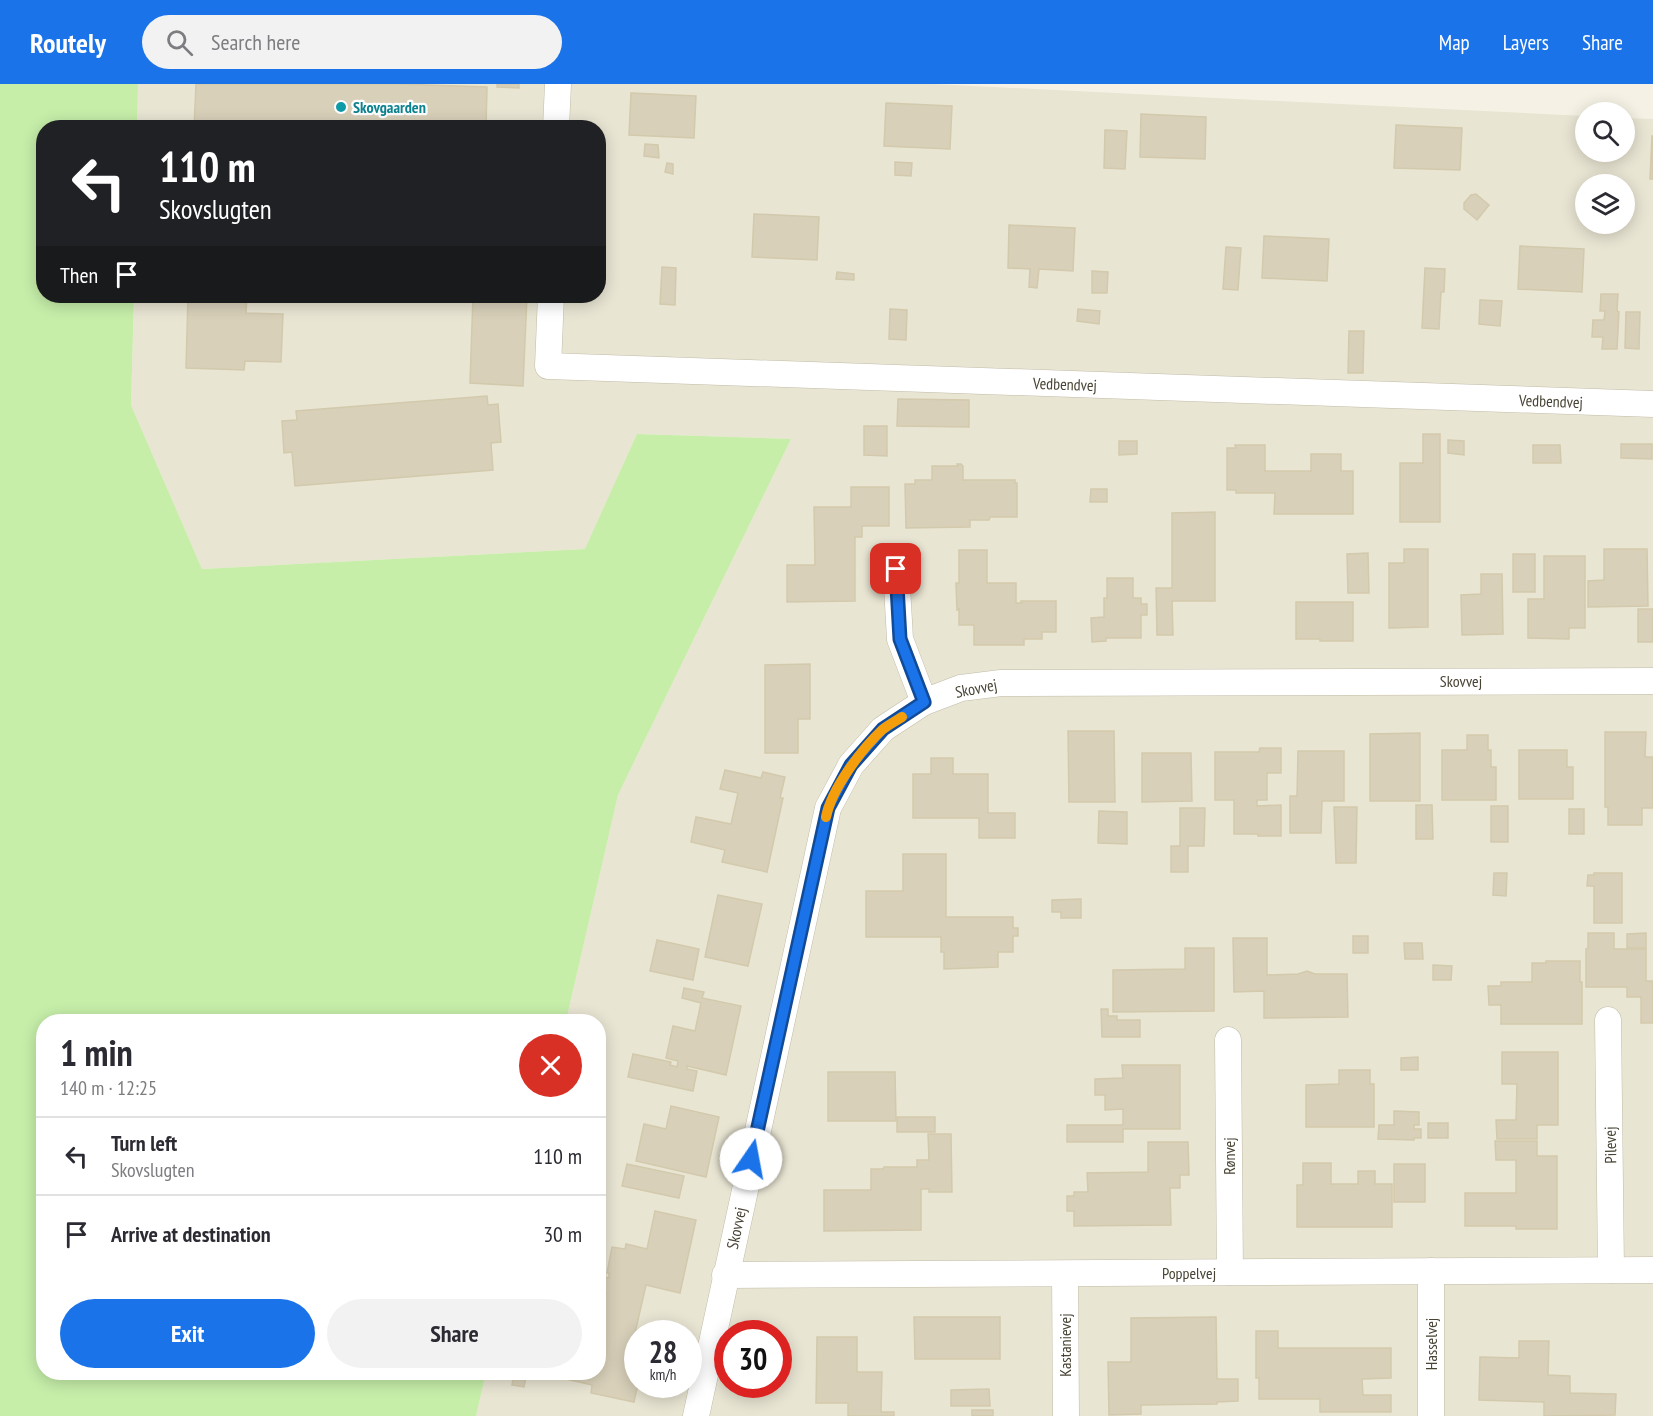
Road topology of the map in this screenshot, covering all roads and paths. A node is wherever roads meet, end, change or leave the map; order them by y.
1 (558, 84) edge
2 (556, 120) edge
3 (550, 303) edge
4 (1653, 405) edge
5 (896, 569) dead end
6 (1653, 681) edge
7 (924, 702) junction
8 (1608, 1020) dead end
9 (1228, 1040) dead end
10 (1611, 1270) junction
11 (1653, 1270) edge
12 (1431, 1271) junction
13 (1230, 1272) junction
14 (1065, 1274) junction
15 (725, 1275) junction
16 (696, 1416) edge
17 (1066, 1416) edge
18 (1431, 1416) edge

1 - 2 street
3 - 4 street, Vedbendvej
5 - 7 street
6 - 7 street, Skovvej
7 - 15 street, Skovvej
8 - 10 street, Pilevej
9 - 13 street, Rønvej
10 - 11 street, Poppelvej
10 - 12 street, Poppelvej
12 - 13 street, Poppelvej
12 - 18 street, Hasselvej
13 - 14 street, Poppelvej
14 - 15 street, Poppelvej
14 - 17 street, Kastanievej
15 - 16 street, Skovvej

